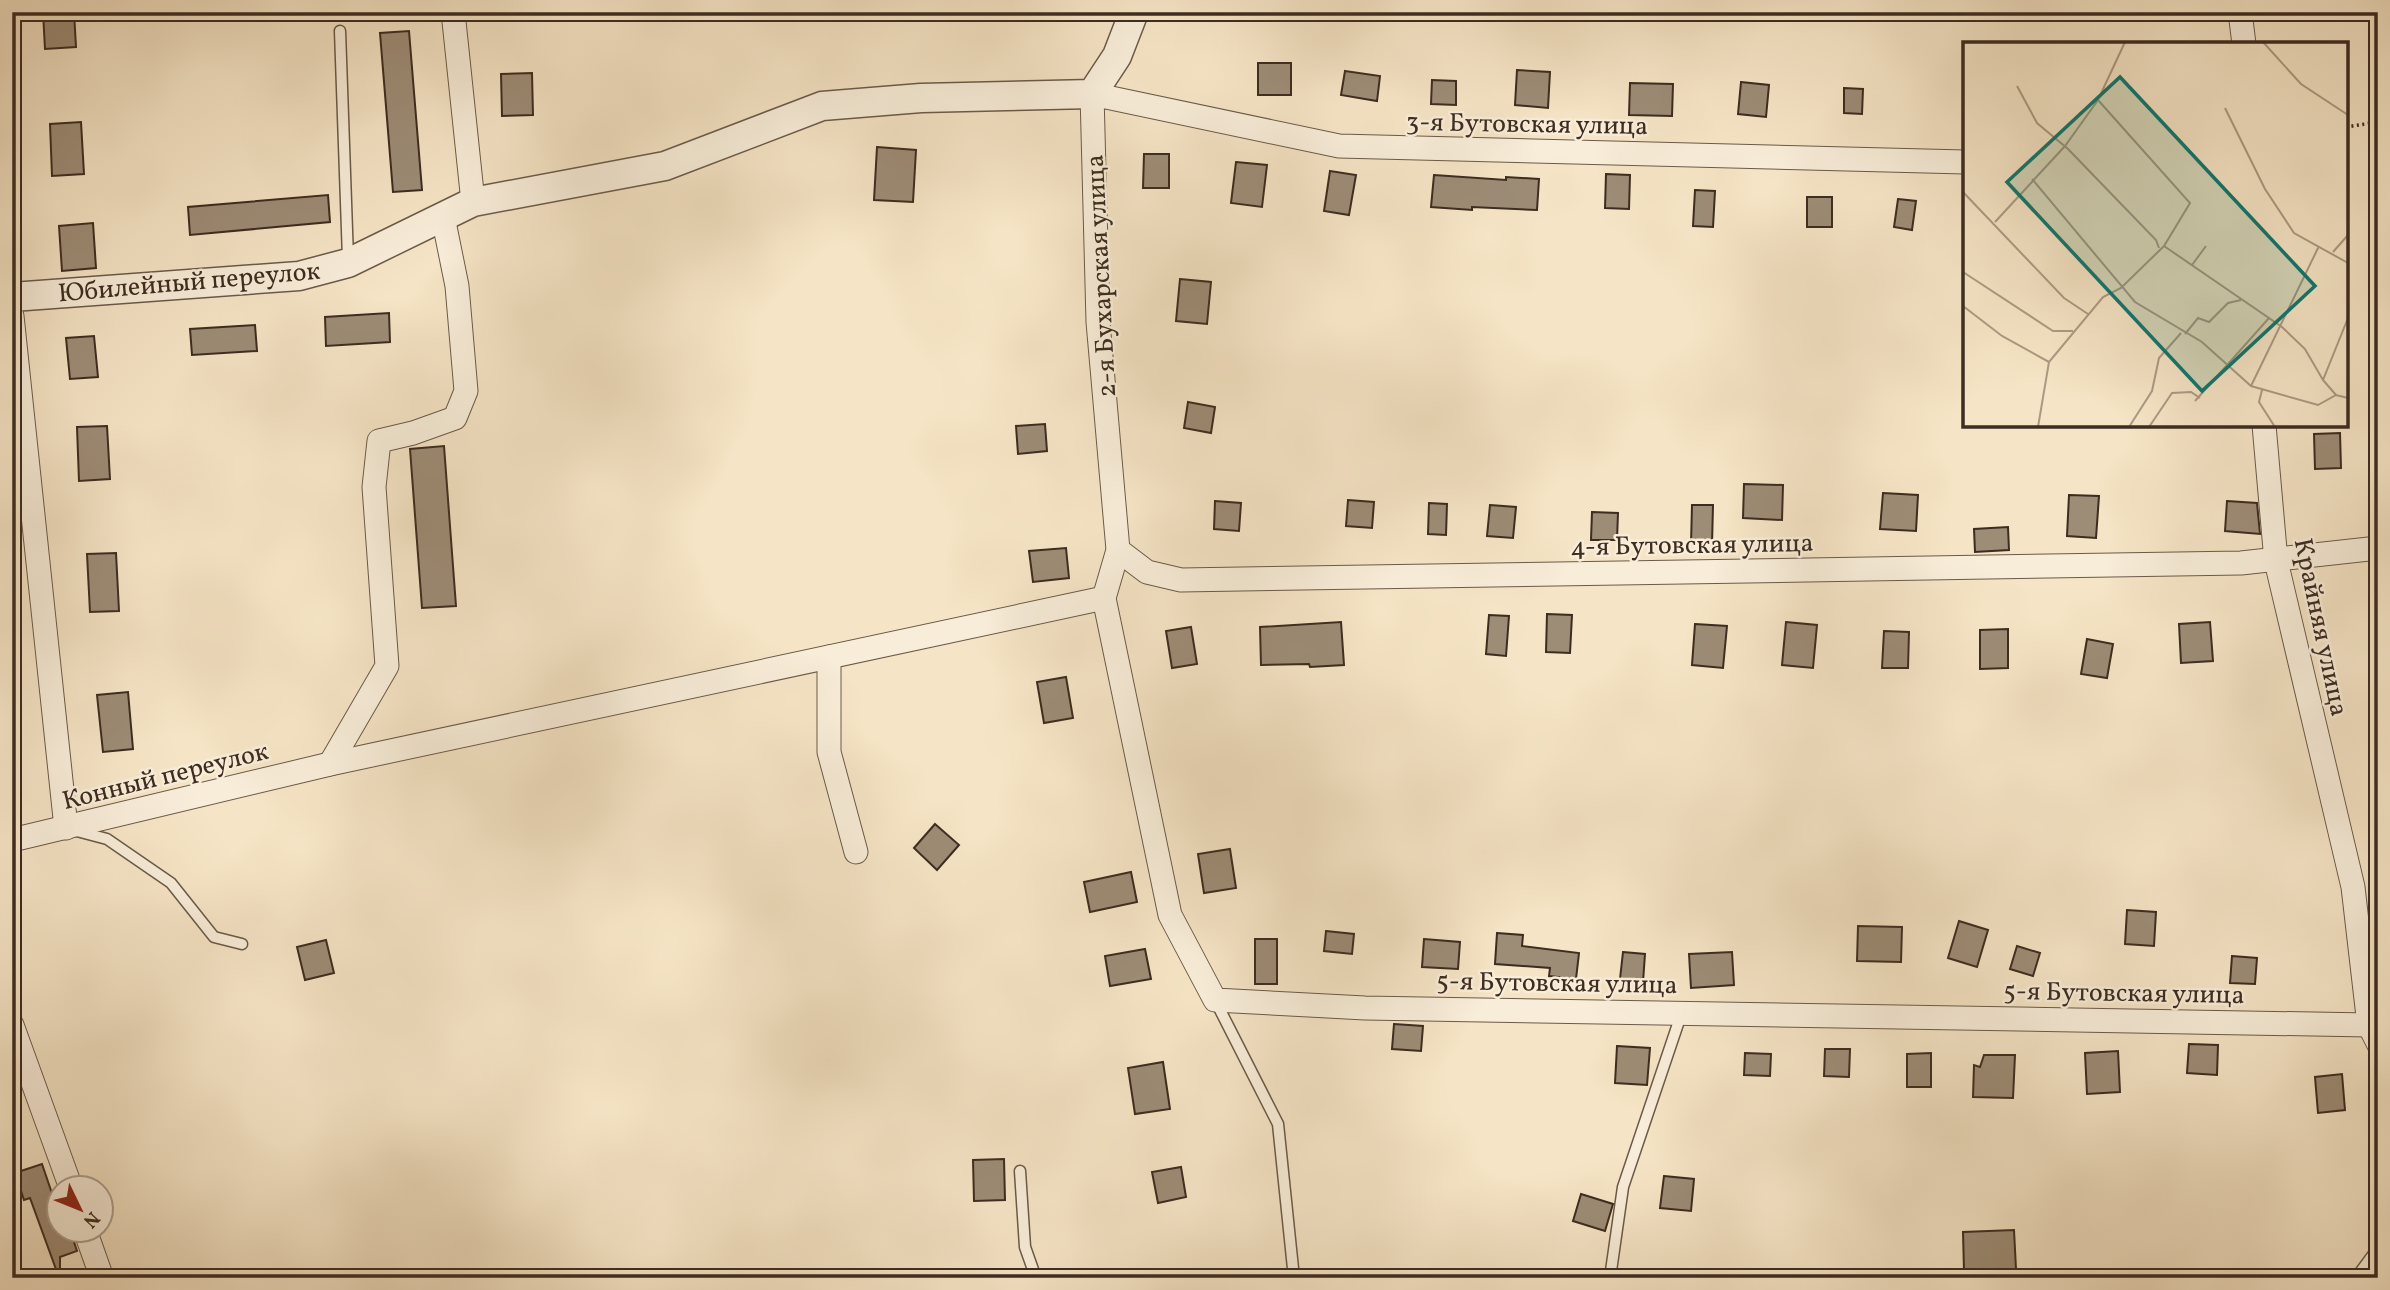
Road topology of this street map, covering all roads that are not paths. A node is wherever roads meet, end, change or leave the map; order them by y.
1 (453, 12) edge
2 (1135, 12) edge
3 (2240, 12) edge
4 (340, 31) dead end
5 (2244, 42) edge
6 (1093, 94) junction
7 (1963, 162) edge
8 (473, 202) junction
9 (443, 217) junction
10 (348, 263) junction
11 (12, 297) edge
12 (12, 316) edge
13 (2264, 427) edge
14 (2378, 548) edge
15 (1118, 550) junction
16 (2276, 561) junction
17 (1104, 598) junction
18 (829, 657) junction
19 (330, 764) junction
20 (66, 828) junction
21 (12, 840) edge
22 (856, 852) dead end
23 (242, 944) dead end
24 (1215, 1000) junction
25 (1682, 1012) junction
26 (12, 1025) edge
27 (2373, 1034) edge
28 (1020, 1171) dead end
29 (66, 1174) edge
30 (91, 1244) edge
31 (2378, 1248) edge
32 (102, 1278) edge
33 (1036, 1278) edge
34 (1294, 1278) edge
35 (1610, 1278) edge
36 (2356, 1278) edge

1 - 8 street
2 - 6 street
3 - 5 street
4 - 10 lane
6 - 7 street, 3-я Бутовская улица
6 - 8 street, Юбилейный переулок
6 - 15 street, 2-я Бухарская улица
8 - 9 street, Юбилейный переулок
9 - 10 street, Юбилейный переулок
9 - 19 street
10 - 11 street, Юбилейный переулок
12 - 20 street
13 - 16 street, Крайняя улица
14 - 16 street, 4-я Бутовская улица
15 - 16 street, 4-я Бутовская улица
15 - 17 street
16 - 27 street, Крайняя улица
17 - 18 street, Конный переулок
17 - 24 street
18 - 19 street, Конный переулок
18 - 22 street
19 - 20 street, Конный переулок
20 - 21 street, Конный переулок
20 - 23 lane
24 - 25 street, 5-я Бутовская улица
24 - 34 lane
25 - 27 street, 5-я Бутовская улица
25 - 35 lane
26 - 29 street
28 - 33 lane
30 - 32 street
31 - 36 lane

